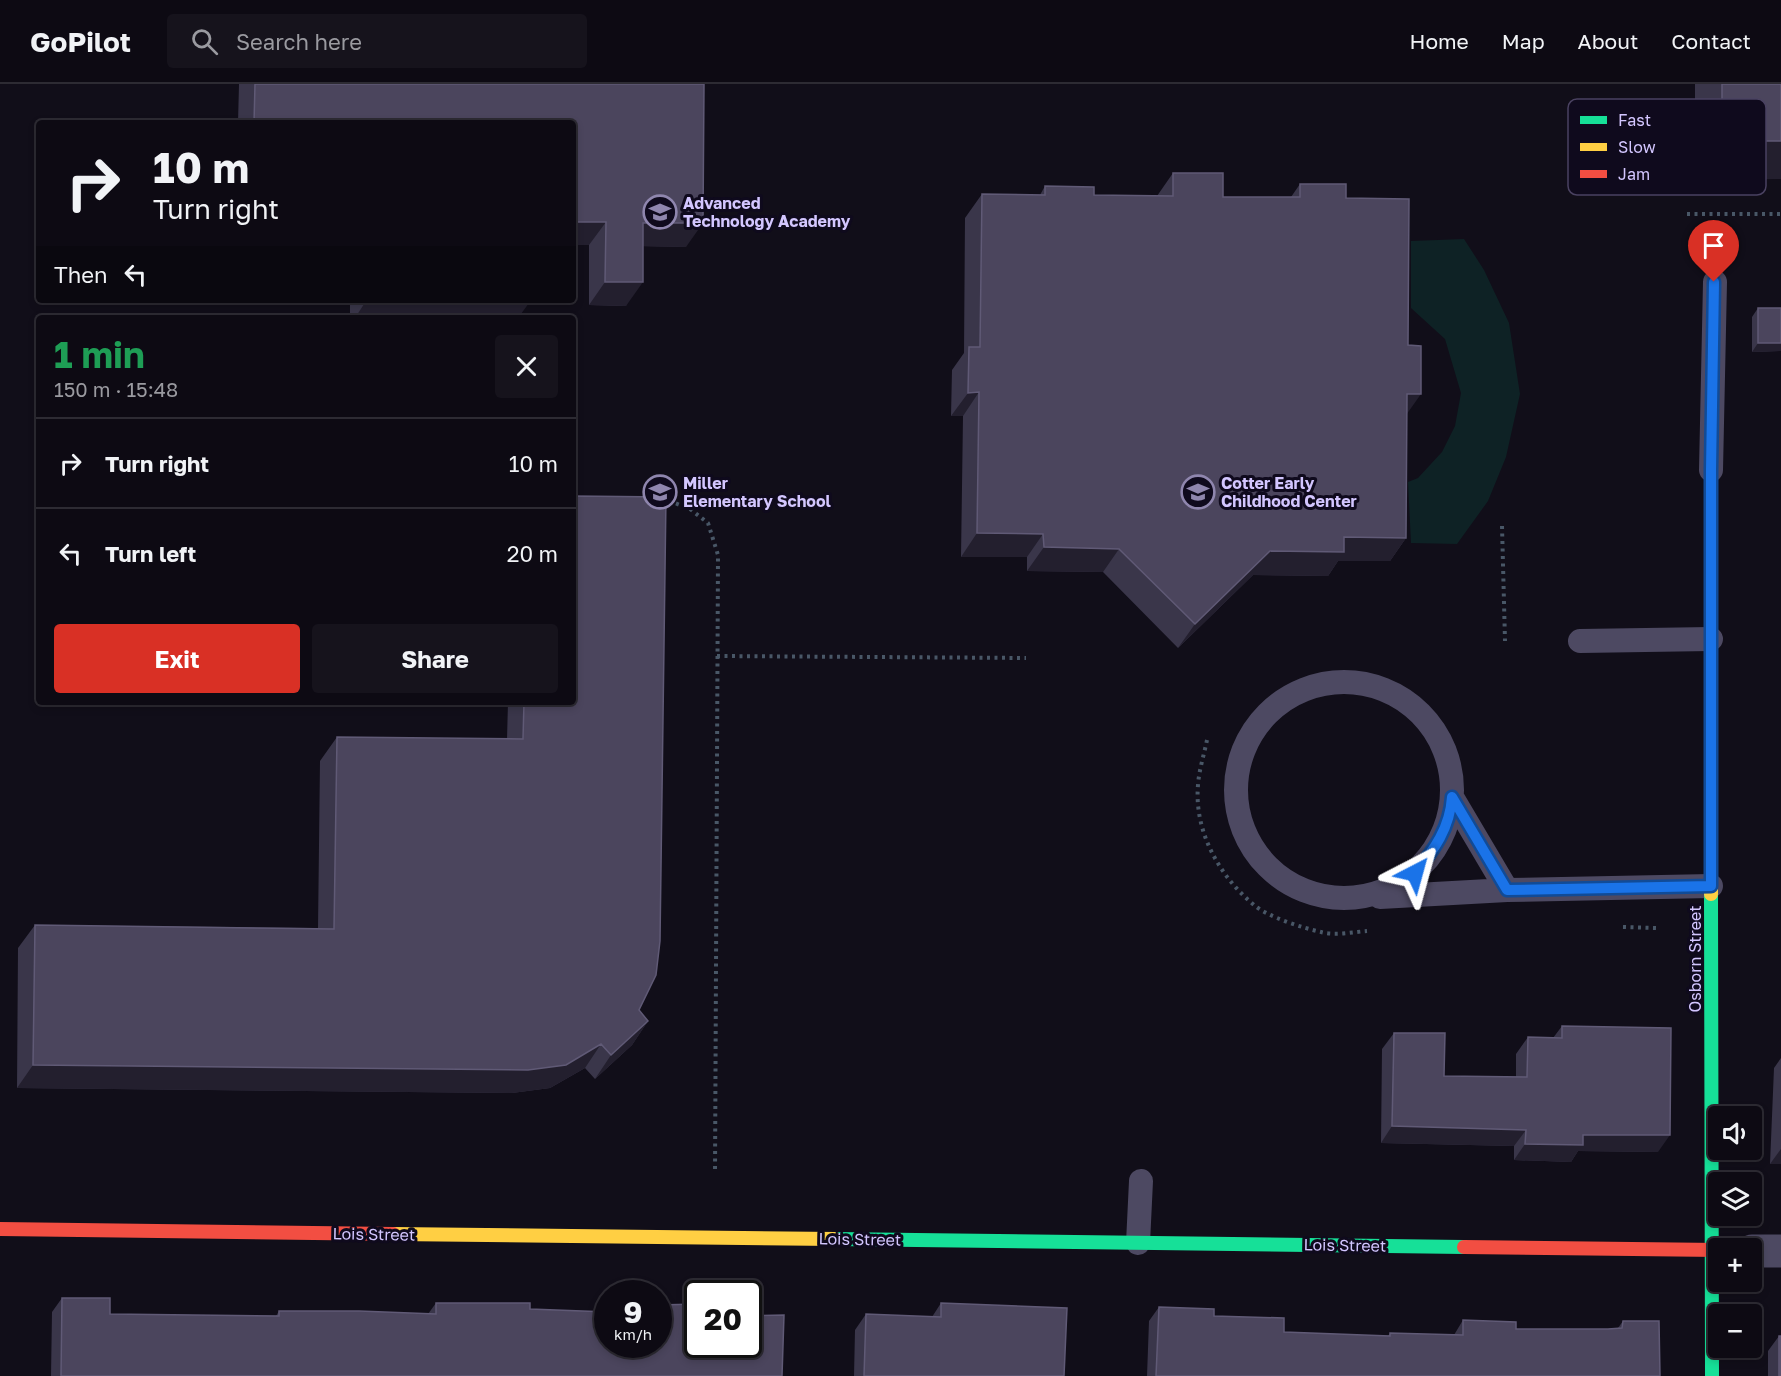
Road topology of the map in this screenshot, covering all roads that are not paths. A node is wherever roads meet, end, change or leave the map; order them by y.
1 (1714, 282) dead end
2 (1711, 470) joint
3 (1711, 639) junction
4 (1580, 641) dead end
5 (1452, 797) junction
6 (1711, 886) junction
7 (1507, 890) junction
8 (1349, 899) junction
9 (1141, 1181) dead end
10 (0, 1229) edge
11 (1715, 1238) edge
12 (1138, 1243) junction
13 (1708, 1250) edge
14 (1762, 1251) edge
15 (1781, 1251) edge
16 (1714, 1292) edge
17 (1712, 1376) edge

1 - 2 lane
2 - 3 street, Osborn Street
3 - 4 lane
3 - 6 street, Osborn Street
5 - 7 lane
5 - 8 lane
5 - 8 lane
6 - 7 lane
6 - 11 street, Osborn Street
7 - 8 lane
9 - 12 lane
10 - 12 street, Lois Street
12 - 13 street, Lois Street
14 - 15 street
16 - 17 street, Osborn Street

